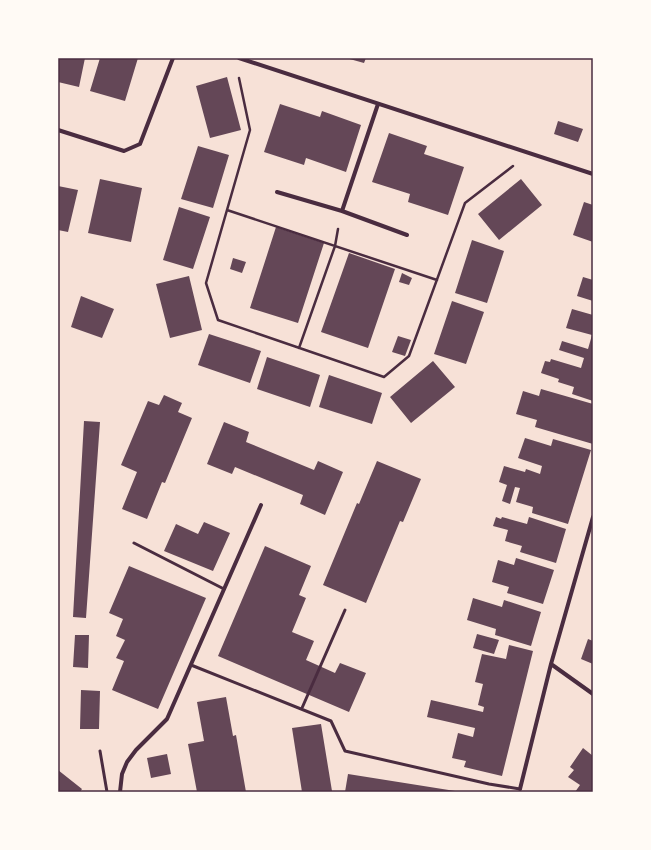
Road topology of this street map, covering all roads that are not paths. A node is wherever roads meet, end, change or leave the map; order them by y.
1 (172, 58) edge
2 (240, 58) edge
3 (378, 104) junction
4 (58, 130) edge
5 (593, 174) edge
6 (277, 192) dead end
7 (342, 211) junction
8 (407, 235) dead end
9 (261, 505) dead end
10 (593, 517) edge
11 (134, 543) dead end
12 (224, 589) junction
13 (345, 610) dead end
14 (551, 664) junction
15 (191, 665) junction
16 (593, 694) edge
17 (302, 708) junction
18 (100, 751) dead end
19 (520, 789) joint
20 (107, 792) edge
21 (120, 792) edge

1 - 4 street
2 - 3 street
3 - 5 street
3 - 7 street
6 - 7 street
7 - 8 street
9 - 12 street
10 - 14 street
11 - 12 lane
12 - 15 street
13 - 17 lane
14 - 16 street
14 - 19 street
15 - 17 lane
15 - 21 street
17 - 19 lane
18 - 20 lane

